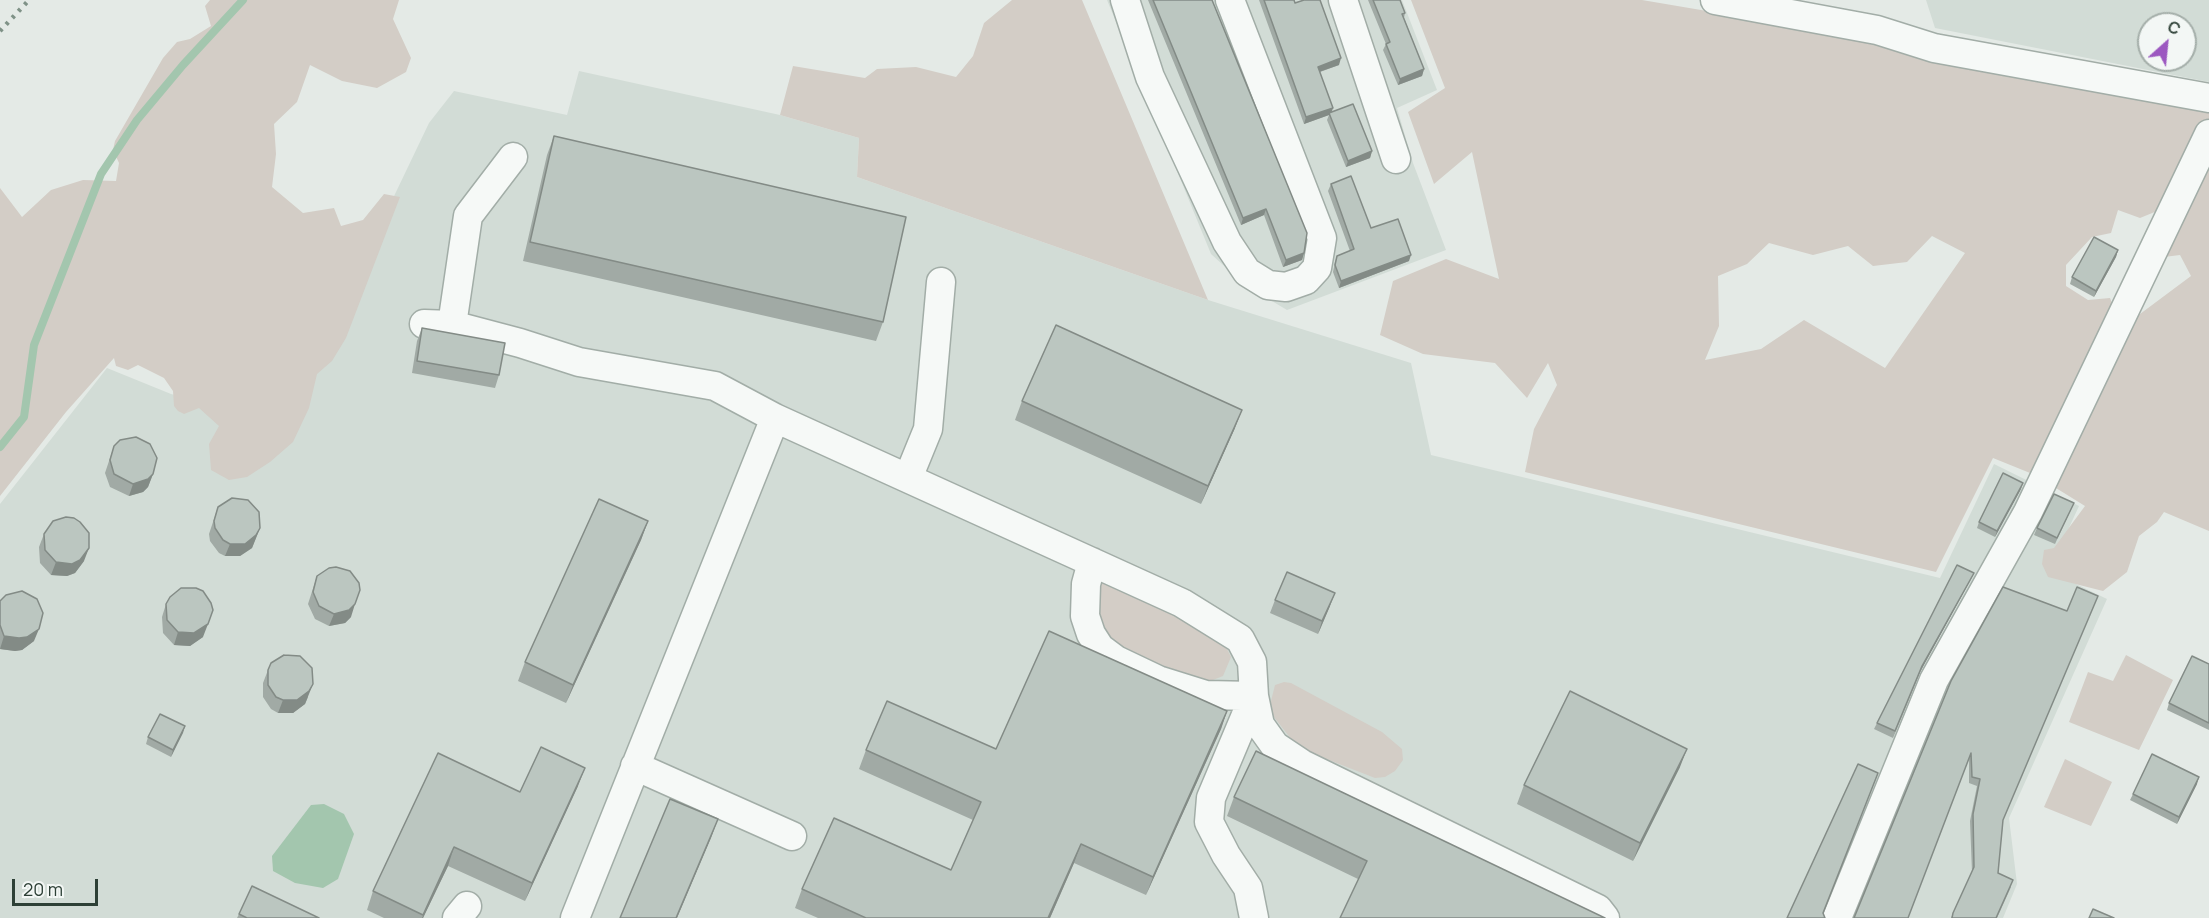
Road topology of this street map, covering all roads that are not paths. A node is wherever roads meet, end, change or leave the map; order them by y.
1 (1125, 0) edge
2 (1230, 0) edge
3 (1342, 0) edge
4 (1716, 0) edge
5 (2209, 98) edge
6 (2209, 134) edge
7 (513, 157) dead end
8 (1396, 159) dead end
9 (941, 282) dead end
10 (424, 324) dead end
11 (452, 325) junction
12 (775, 418) junction
13 (908, 478) junction
14 (1092, 562) junction
15 (1254, 696) junction
16 (635, 766) junction
17 (792, 836) dead end
18 (575, 918) edge
19 (1254, 918) edge
20 (1605, 918) edge
21 (1837, 918) edge

1 - 2 lane
3 - 8 lane
4 - 5 lane
6 - 21 lane
7 - 11 lane
9 - 13 lane
10 - 11 lane
11 - 12 lane
12 - 13 lane
12 - 16 lane
13 - 14 lane
14 - 15 lane
14 - 15 lane
15 - 19 lane
15 - 20 lane
16 - 17 lane
16 - 18 lane

